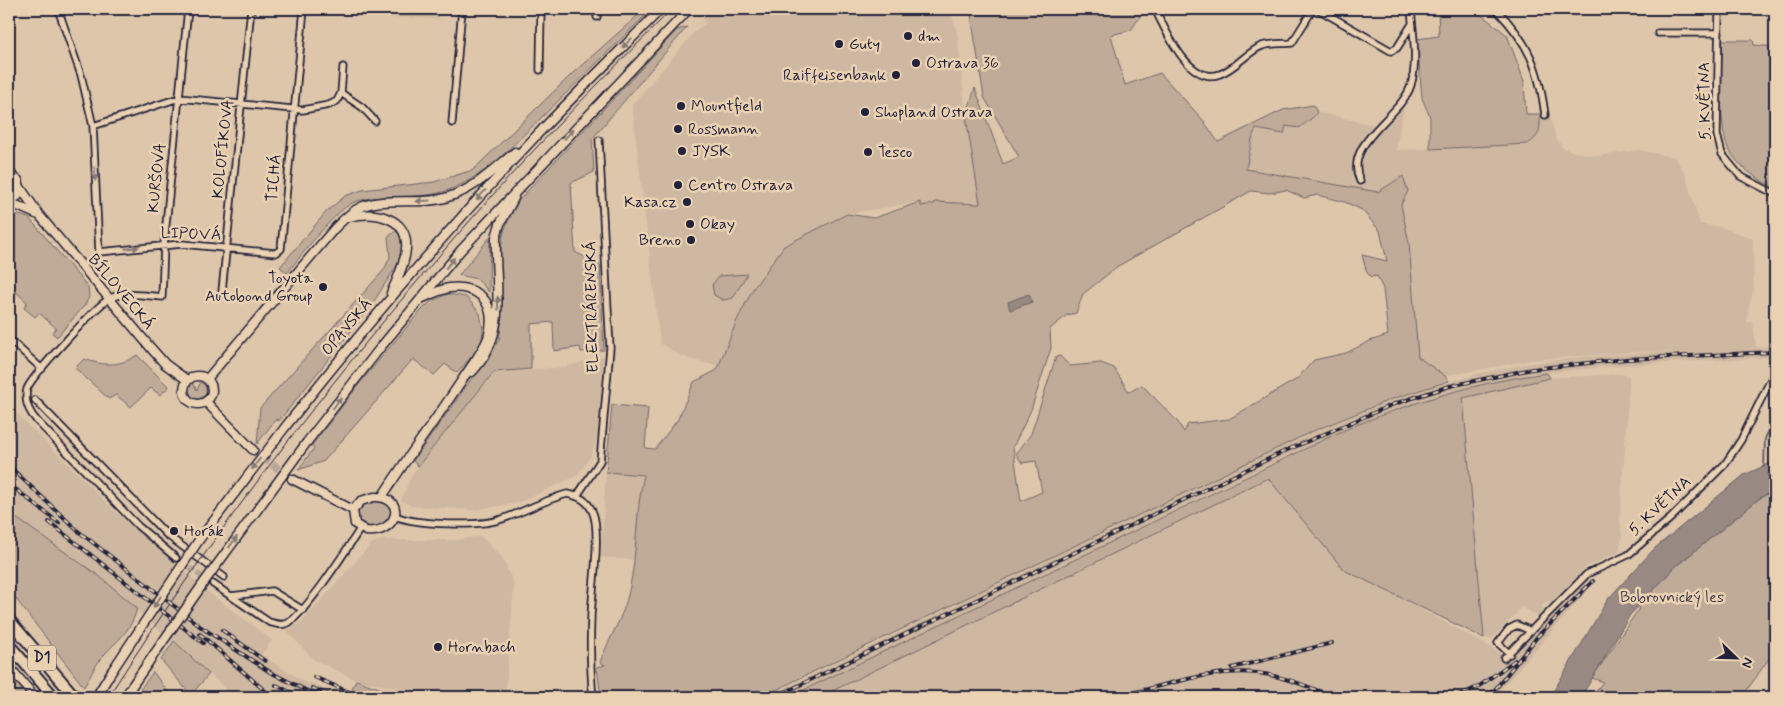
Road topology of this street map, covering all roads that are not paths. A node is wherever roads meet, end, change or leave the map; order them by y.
1 (58, 9) edge
2 (188, 9) edge
3 (250, 9) edge
4 (304, 9) edge
5 (462, 9) edge
6 (542, 9) edge
7 (597, 9) edge
8 (661, 9) edge
9 (689, 9) edge
10 (1155, 9) edge
11 (1313, 9) edge
12 (1318, 9) edge
13 (1411, 9) edge
14 (1496, 9) edge
15 (1719, 9) edge
16 (597, 17) dead end
17 (1412, 24) junction
18 (1658, 33) dead end
19 (1719, 33) junction
20 (343, 68) dead end
21 (540, 70) dead end
22 (341, 93) junction
23 (179, 98) junction
24 (241, 104) junction
25 (294, 109) junction
26 (1545, 115) dead end
27 (375, 121) dead end
28 (452, 123) dead end
29 (93, 126) junction
30 (538, 134) junction
31 (599, 140) dead end
32 (9, 168) edge
33 (12, 177) edge
34 (1360, 181) dead end
35 (522, 184) junction
36 (20, 188) junction
37 (1775, 194) edge
38 (9, 201) edge
39 (40, 216) junction
40 (347, 218) junction
41 (164, 244) junction
42 (227, 249) junction
43 (281, 249) joint
44 (222, 291) dead end
45 (109, 298) junction
46 (418, 300) junction
47 (388, 301) junction
48 (9, 339) edge
49 (42, 369) junction
50 (1775, 372) edge
51 (207, 379) junction
52 (187, 380) junction
53 (455, 390) junction
54 (35, 400) dead end
55 (206, 402) junction
56 (253, 450) tunnel mouth
57 (292, 479) tunnel mouth
58 (577, 496) junction
59 (382, 497) junction
60 (353, 510) junction
61 (395, 516) junction
62 (360, 529) junction
63 (176, 558) tunnel mouth
64 (224, 577) dead end
65 (213, 584) tunnel mouth
66 (231, 596) junction
67 (303, 610) junction
68 (9, 620) edge
69 (1531, 631) junction
70 (9, 645) edge
71 (1510, 654) junction
72 (1504, 658) dead end
73 (10, 670) edge
74 (97, 696) edge
75 (35, 697) edge
76 (54, 697) edge
77 (74, 697) edge
78 (125, 697) edge
79 (593, 697) edge

1 - 29 street
2 - 23 street, KURŠOVA
3 - 24 street, KOLOFÍKOVA
4 - 25 street, TICHÁ
5 - 28 street
6 - 21 street
7 - 16 street
8 -> 30 main road, OPAVSKÁ
35 -> 9 main road
10 - 11 street
12 - 17 street
13 - 17 street
14 - 26 street
15 - 19 street, 5. KVĚTNA
17 - 34 street
18 - 19 street
19 - 37 street, 5. KVĚTNA
20 - 22 street
22 - 25 street
22 - 27 street
23 - 24 street
23 - 29 street
23 - 41 street, KURŠOVA
24 - 25 street
24 - 42 street, KOLOFÍKOVA
25 - 43 street, TICHÁ
29 -> 41 street, LIPOVÁ
30 -> 40 main road
30 -> 47 main road, OPAVSKÁ
31 - 58 street, ELEKTRÁRENSKÁ
32 - 33 street
33 - 36 main road, BÍLOVECKÁ
46 -> 35 main road
53 -> 35 main road
36 - 38 main road
36 - 39 main road, BÍLOVECKÁ
38 - 39 main road
39 - 45 main road, BÍLOVECKÁ
40 - 47 main road
40 - 51 main road
41 - 42 street, LIPOVÁ
41 - 45 street, KURŠOVA
42 - 43 street, LIPOVÁ
42 - 44 street, KOLOFÍKOVA
45 - 49 street
45 - 52 main road, BÍLOVECKÁ
46 - 53 main road
78 -> 46 main road, bridge
47 -> 74 main road, OPAVSKÁ, bridge
48 - 49 street
49 - 63 street
50 - 69 street, 5. KVĚTNA
51 - 52 main road
51 - 55 main road
52 - 55 main road
53 - 59 main road
54 - 64 street
55 - 56 main road
57 - 60 main road
58 - 61 street
58 - 79 street
59 - 60 main road
59 - 61 main road
60 - 62 main road
61 - 62 main road
62 - 67 street
65 - 66 street
66 - 67 street
66 - 67 street
68 - 77 highway, D1
69 - 71 street, 5. KVĚTNA
69 - 71 street
70 - 76 highway, D1
71 - 72 street, 5. KVĚTNA
73 - 75 main road

